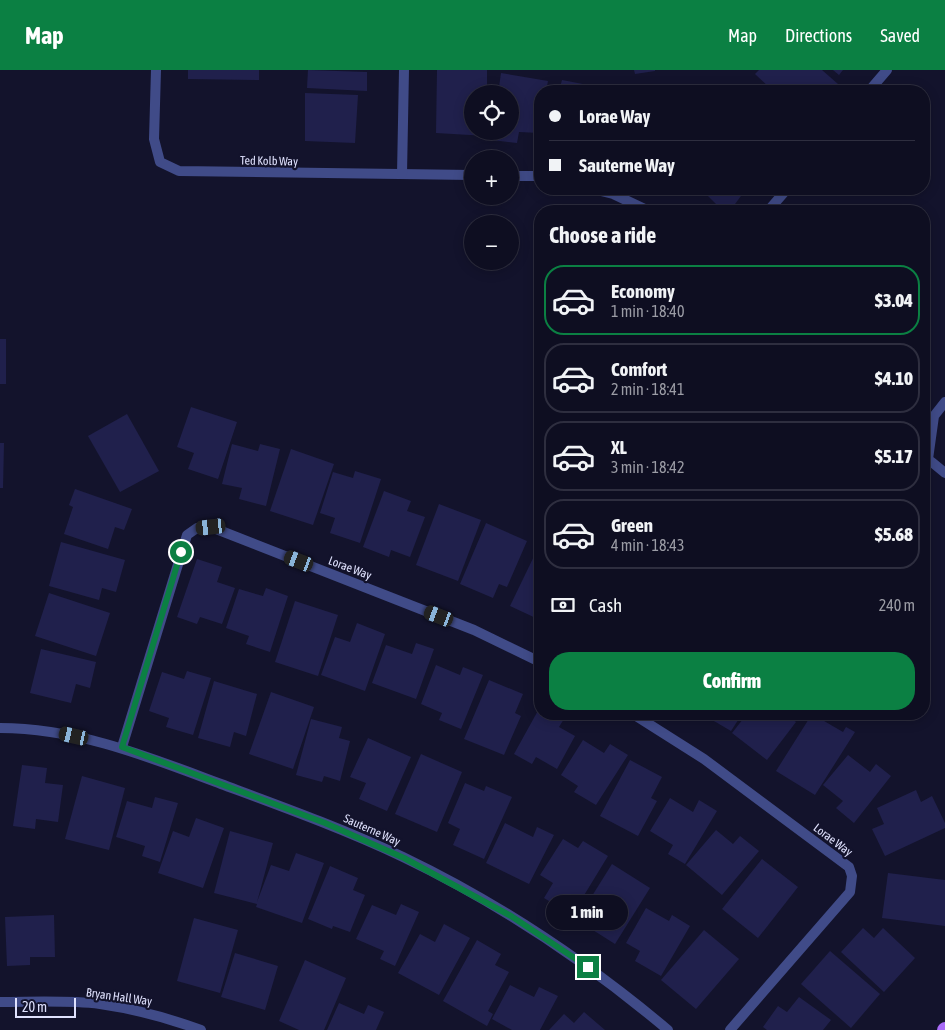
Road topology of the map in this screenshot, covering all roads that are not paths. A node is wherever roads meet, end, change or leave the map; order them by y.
1 (156, 70) edge
2 (404, 70) edge
3 (887, 70) edge
4 (874, 85) edge
5 (402, 174) junction
6 (464, 175) edge
7 (519, 176) edge
8 (534, 176) edge
9 (615, 195) edge
10 (782, 195) edge
11 (636, 205) edge
12 (773, 205) edge
13 (945, 402) edge
14 (930, 445) edge
15 (930, 461) edge
16 (945, 474) edge
17 (534, 659) edge
18 (642, 720) edge
19 (0, 728) edge
20 (122, 747) junction
21 (0, 1002) edge
22 (201, 1030) edge
23 (668, 1030) edge
24 (730, 1030) edge

1 - 5 street, Ted Kolb Way
2 - 5 street
3 - 4 street
5 - 6 street, Ted Kolb Way
7 - 8 street
9 - 11 street
10 - 12 street
13 - 14 street
15 - 16 street
17 - 20 street, Lorae Way
18 - 24 street, Lorae Way
19 - 20 street, Sauterne Way
20 - 23 street, Sauterne Way
21 - 22 street, Bryan Hall Way

